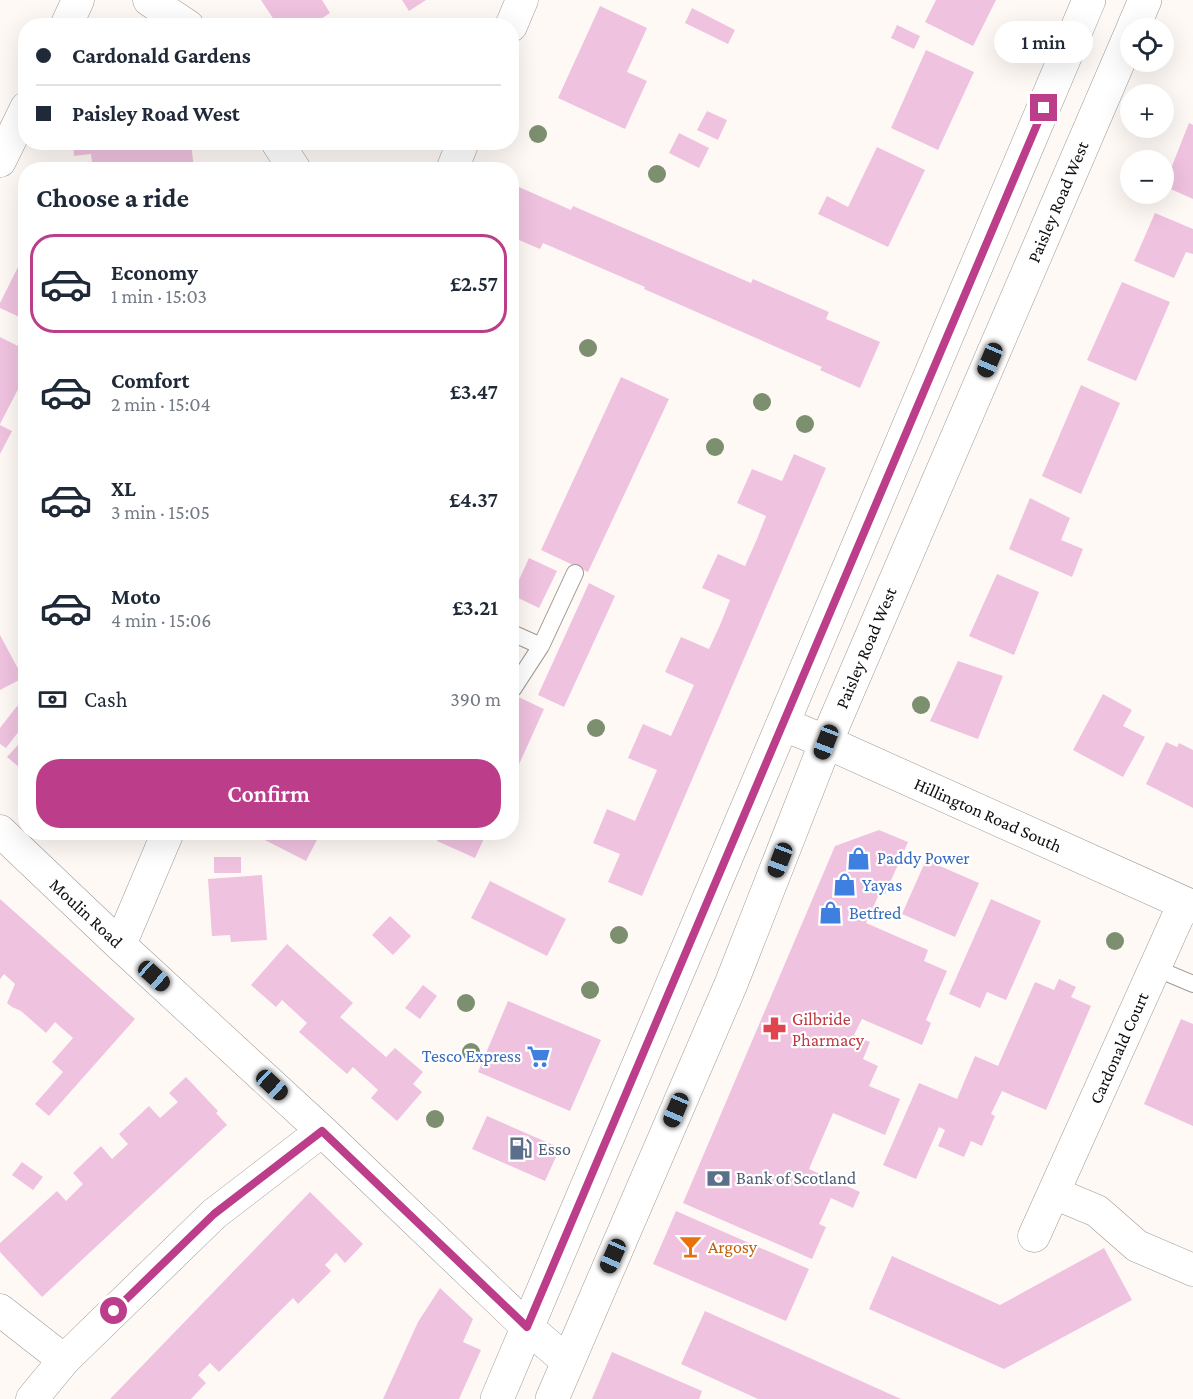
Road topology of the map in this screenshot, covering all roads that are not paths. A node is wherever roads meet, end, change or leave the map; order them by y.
1 (78, 0) edge
2 (149, 0) edge
3 (522, 0) edge
4 (1089, 0) edge
5 (1145, 0) edge
6 (70, 18) edge
7 (176, 18) edge
8 (514, 18) edge
9 (1137, 18) edge
10 (1120, 59) edge
11 (18, 124) edge
12 (0, 161) edge
13 (574, 573) dead end
14 (519, 636) edge
15 (541, 646) junction
16 (519, 680) edge
17 (783, 724) junction
18 (826, 742) junction
19 (0, 831) edge
20 (165, 840) edge
21 (1188, 905) edge
22 (120, 945) junction
23 (1155, 968) junction
24 (1193, 984) edge
25 (322, 1131) junction
26 (1054, 1193) junction
27 (1034, 1236) dead end
28 (1193, 1270) edge
29 (0, 1310) edge
30 (527, 1327) junction
31 (64, 1360) junction
32 (567, 1361) junction
33 (32, 1399) edge
34 (497, 1399) edge
35 (552, 1399) edge

1 - 6 street
2 - 7 street
3 - 8 street
4 - 17 main road
5 - 9 main road, Paisley Road West
10 - 18 main road, Paisley Road West
11 - 12 street
13 - 15 lane
14 - 15 lane
15 - 16 lane
17 - 18 main road, Hillington Road South
17 - 30 main road
18 - 21 main road, Hillington Road South
18 - 32 main road, Paisley Road West
19 - 22 street, Moulin Road
20 - 22 street
21 - 23 street, Cardonald Court
22 - 25 street, Moulin Road
23 - 24 lane
23 - 26 street, Cardonald Court
25 - 30 street, Moulin Road
25 - 31 street
26 - 27 street, Cardonald Court
26 - 28 street
29 - 31 street
30 - 32 street, Moulin Road
30 - 34 main road
31 - 33 street
32 - 35 main road, Paisley Road West

